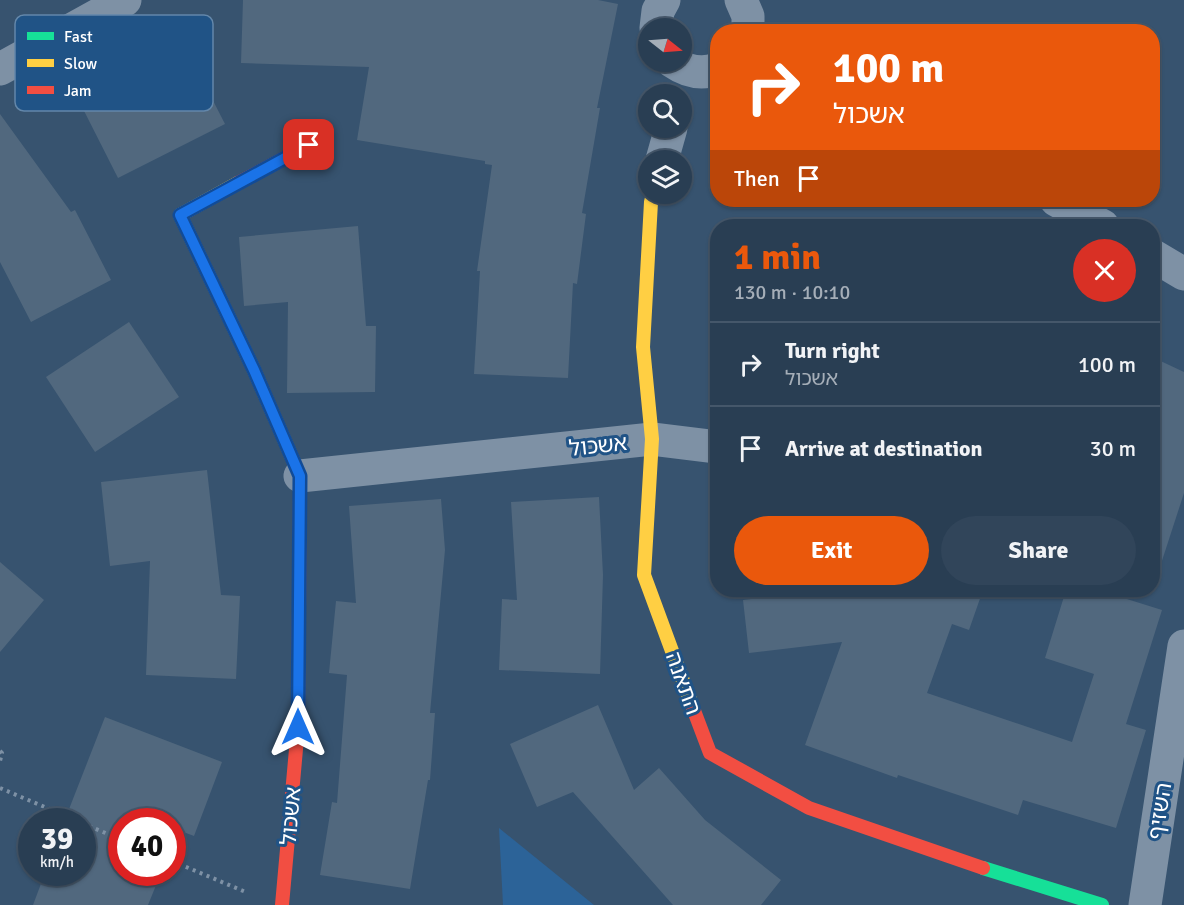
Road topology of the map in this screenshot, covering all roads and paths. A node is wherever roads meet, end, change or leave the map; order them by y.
1 (125, 0) edge
2 (664, 0) edge
3 (741, 0) edge
4 (98, 15) edge
5 (657, 18) edge
6 (748, 24) edge
7 (15, 61) edge
8 (0, 69) edge
9 (309, 145) dead end
10 (651, 204) edge
11 (1068, 207) edge
12 (1090, 219) edge
13 (1160, 260) edge
14 (1184, 274) edge
15 (652, 439) junction
16 (710, 446) edge
17 (300, 476) junction
18 (1184, 646) edge
19 (0, 751) edge
20 (0, 761) edge
21 (0, 788) edge
22 (46, 808) edge
23 (186, 867) edge
24 (255, 896) dead end
25 (282, 905) edge
26 (1102, 905) edge
27 (1145, 905) edge

1 - 4 street
2 - 5 street
3 - 6 street
7 - 8 street
9 - 17 street, אשכול
10 - 15 street, התאנה
11 - 12 street
13 - 14 street
15 - 16 street, אשכול
15 - 17 street, אשכול
15 - 26 street, התאנה
17 - 25 street, אשכול
18 - 27 street, השזיף
19 - 20 path
21 - 22 path
23 - 24 path

